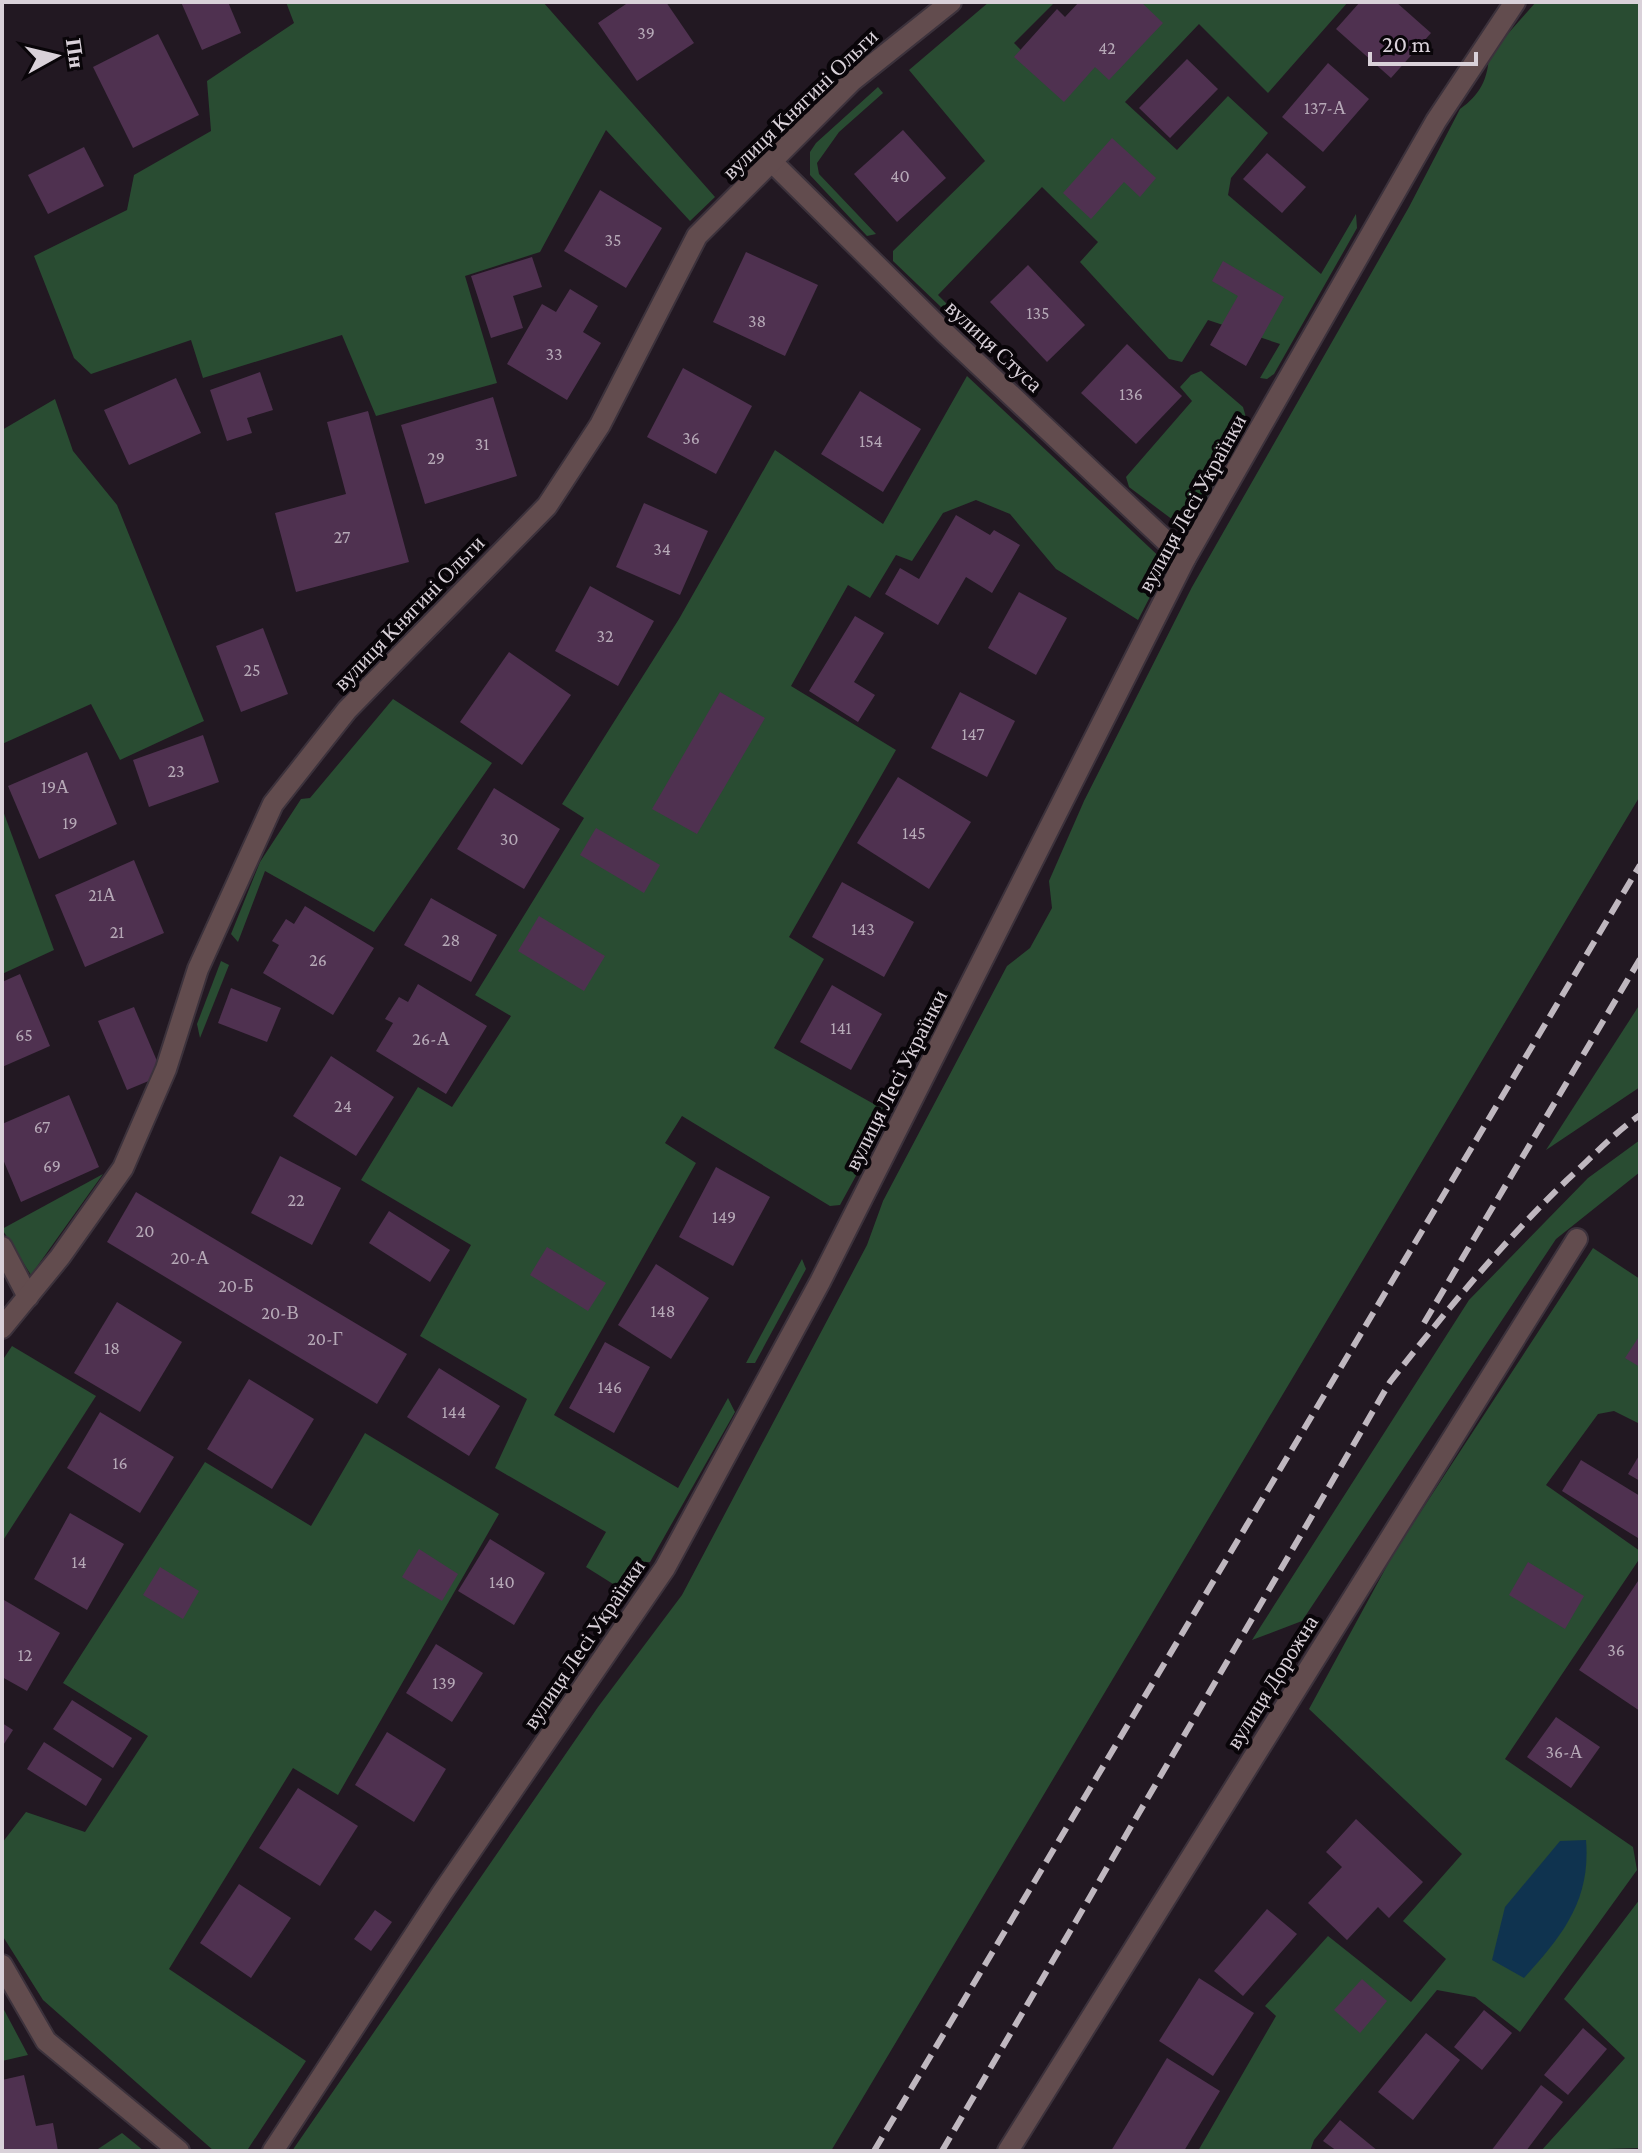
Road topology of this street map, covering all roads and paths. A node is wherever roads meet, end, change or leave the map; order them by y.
1 (951, 2) edge
2 (1515, 2) edge
3 (773, 163) junction
4 (1185, 559) junction
5 (1577, 1239) dead end
6 (2, 1247) edge
7 (28, 1297) junction
8 (2, 1328) edge
9 (2, 1965) edge
10 (179, 2151) edge
11 (273, 2151) edge
12 (1008, 2151) edge

1 - 3 street, вулиця Княгині Ольги
2 - 4 street, вулиця Лесі Українки
3 - 4 street, вулиця Стуса
3 - 7 street, вулиця Княгині Ольги
4 - 11 street, вулиця Лесі Українки
5 - 12 street, вулиця Дорожна
6 - 7 street
7 - 8 street, вулиця Княгині Ольги
9 - 10 street

